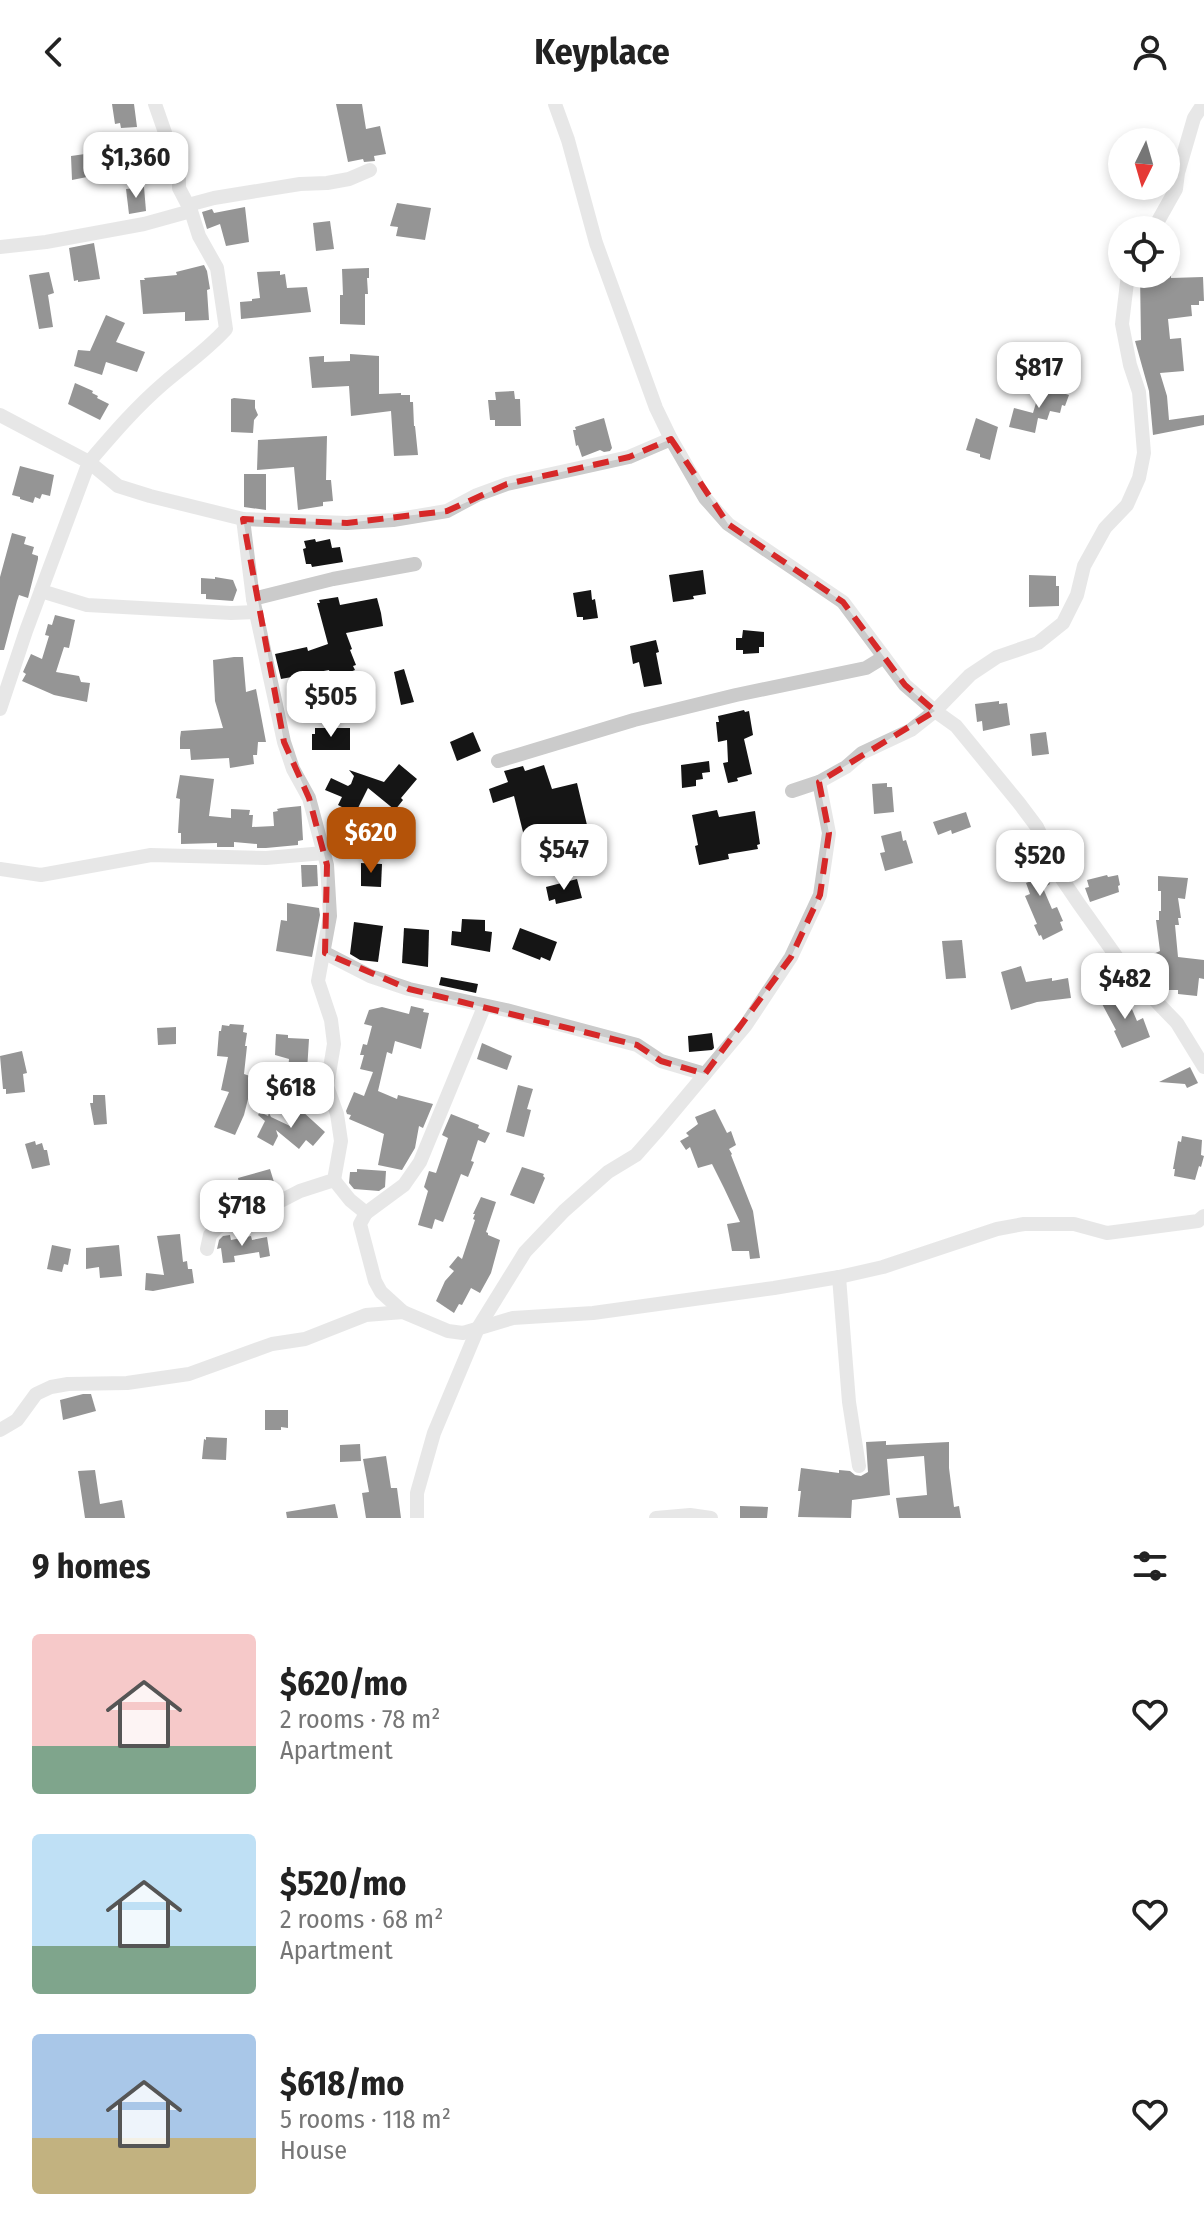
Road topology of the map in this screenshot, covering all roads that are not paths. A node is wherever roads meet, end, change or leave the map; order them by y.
1 (155, 104) edge
2 (555, 104) edge
3 (1203, 104) edge
4 (370, 170) dead end
5 (190, 208) junction
6 (1161, 216) edge
7 (0, 247) edge
8 (1126, 288) edge
9 (0, 415) edge
10 (671, 439) junction
11 (89, 462) junction
12 (243, 519) junction
13 (415, 564) dead end
14 (41, 591) junction
15 (254, 605) junction
16 (884, 657) junction
17 (0, 709) edge
18 (935, 711) junction
19 (498, 761) dead end
20 (819, 782) junction
21 (792, 791) dead end
22 (324, 853) junction
23 (0, 869) edge
24 (325, 953) junction
25 (484, 1007) junction
26 (1204, 1067) edge
27 (705, 1074) junction
28 (334, 1180) junction
29 (366, 1213) junction
30 (1204, 1216) edge
31 (207, 1249) dead end
32 (839, 1277) junction
33 (403, 1312) junction
34 (478, 1328) junction
35 (0, 1430) edge
36 (859, 1466) dead end
37 (661, 1517) edge
38 (417, 1518) edge
39 (711, 1518) edge

1 - 5 street
2 - 10 street
3 - 6 street
4 - 5 street
5 - 7 street
5 - 11 street
8 - 18 street
9 - 11 street
10 - 12 street
10 - 16 street
11 - 12 street
11 - 14 street
12 - 15 street
13 - 15 street
14 - 15 street
14 - 17 street
15 - 22 street
16 - 18 street
16 - 19 street
18 - 20 street
18 - 26 street
20 - 21 street
20 - 27 street
22 - 23 street
22 - 24 street
24 - 25 street
24 - 28 street
25 - 27 street
25 - 29 street
27 - 34 street
28 - 29 street
28 - 31 street
29 - 33 street
30 - 32 street
32 - 34 street
32 - 36 street
33 - 34 street
33 - 35 street
34 - 38 street
37 - 39 street

